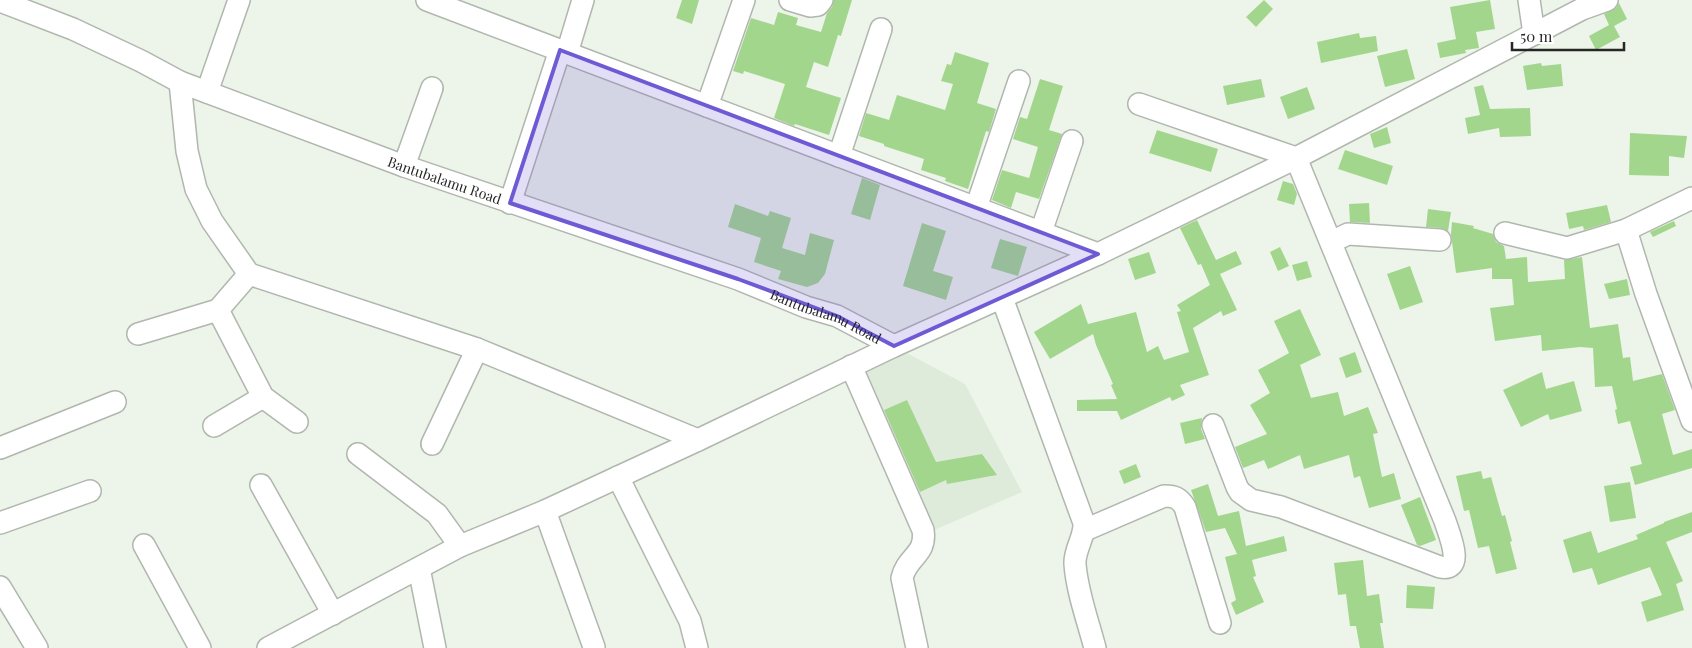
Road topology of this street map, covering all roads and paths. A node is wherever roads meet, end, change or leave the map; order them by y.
1 (239, 0) edge
2 (429, 0) edge
3 (583, 0) edge
4 (744, 0) edge
5 (790, 0) edge
6 (822, 0) edge
7 (1529, 0) edge
8 (1607, 0) edge
9 (0, 1) edge
10 (881, 29) dead end
11 (1534, 34) junction
12 (563, 52) junction
13 (1019, 81) dead end
14 (180, 82) junction
15 (432, 88) dead end
16 (207, 92) junction
17 (1139, 104) dead end
18 (707, 106) junction
19 (1072, 141) dead end
20 (839, 156) junction
21 (1296, 158) junction
22 (404, 166) junction
23 (1692, 198) edge
24 (510, 203) junction
25 (976, 208) junction
26 (1626, 230) junction
27 (1041, 232) junction
28 (1505, 233) dead end
29 (1440, 240) dead end
30 (1331, 242) junction
31 (1098, 254) junction
32 (249, 274) junction
33 (1002, 298) junction
34 (218, 310) junction
35 (138, 334) dead end
36 (894, 346) junction
37 (476, 350) junction
38 (851, 366) junction
39 (263, 397) junction
40 (115, 402) dead end
41 (1692, 421) edge
42 (297, 422) dead end
43 (1213, 424) dead end
44 (214, 426) dead end
45 (698, 440) junction
46 (432, 444) dead end
47 (0, 448) edge
48 (358, 454) dead end
49 (618, 477) junction
50 (261, 485) dead end
51 (90, 491) dead end
52 (545, 511) junction
53 (0, 523) edge
54 (1085, 530) junction
55 (144, 545) dead end
56 (460, 546) junction
57 (419, 568) junction
58 (0, 587) edge
59 (333, 614) junction
60 (1220, 623) dead end
61 (594, 647) edge
62 (37, 648) edge
63 (200, 648) edge
64 (268, 648) edge
65 (436, 648) edge
66 (697, 648) edge
67 (917, 648) edge
68 (1094, 648) edge

1 - 16 street
2 - 12 street
3 - 12 street
4 - 18 street
5 - 6 street
7 - 11 street
8 - 11 street
9 - 14 street, Bantubalamu Road
10 - 20 street
11 - 21 street
12 - 18 street
12 - 24 street
13 - 25 street
14 - 16 street, Bantubalamu Road
14 - 32 street
15 - 22 street
16 - 22 street, Bantubalamu Road
17 - 21 street
18 - 20 street
19 - 27 street
20 - 25 street
21 - 30 street
21 - 31 street
22 - 24 street, Bantubalamu Road
23 - 26 street
24 - 36 street, Bantubalamu Road
25 - 27 street
26 - 28 street
26 - 41 street
27 - 31 street
29 - 30 street
30 - 43 street
31 - 33 street
32 - 34 street
32 - 37 street
33 - 36 street
33 - 54 street
34 - 35 street
34 - 39 street
36 - 38 street
37 - 45 street
37 - 46 street
38 - 45 street
38 - 67 street
39 - 42 street
39 - 44 street
40 - 47 street
45 - 49 street
48 - 56 street
49 - 52 street
49 - 66 street
50 - 59 street
51 - 53 street
52 - 56 street
52 - 61 street
54 - 60 street
54 - 68 street
55 - 63 street
56 - 57 street
57 - 59 street
57 - 65 street
58 - 62 street
59 - 64 street

